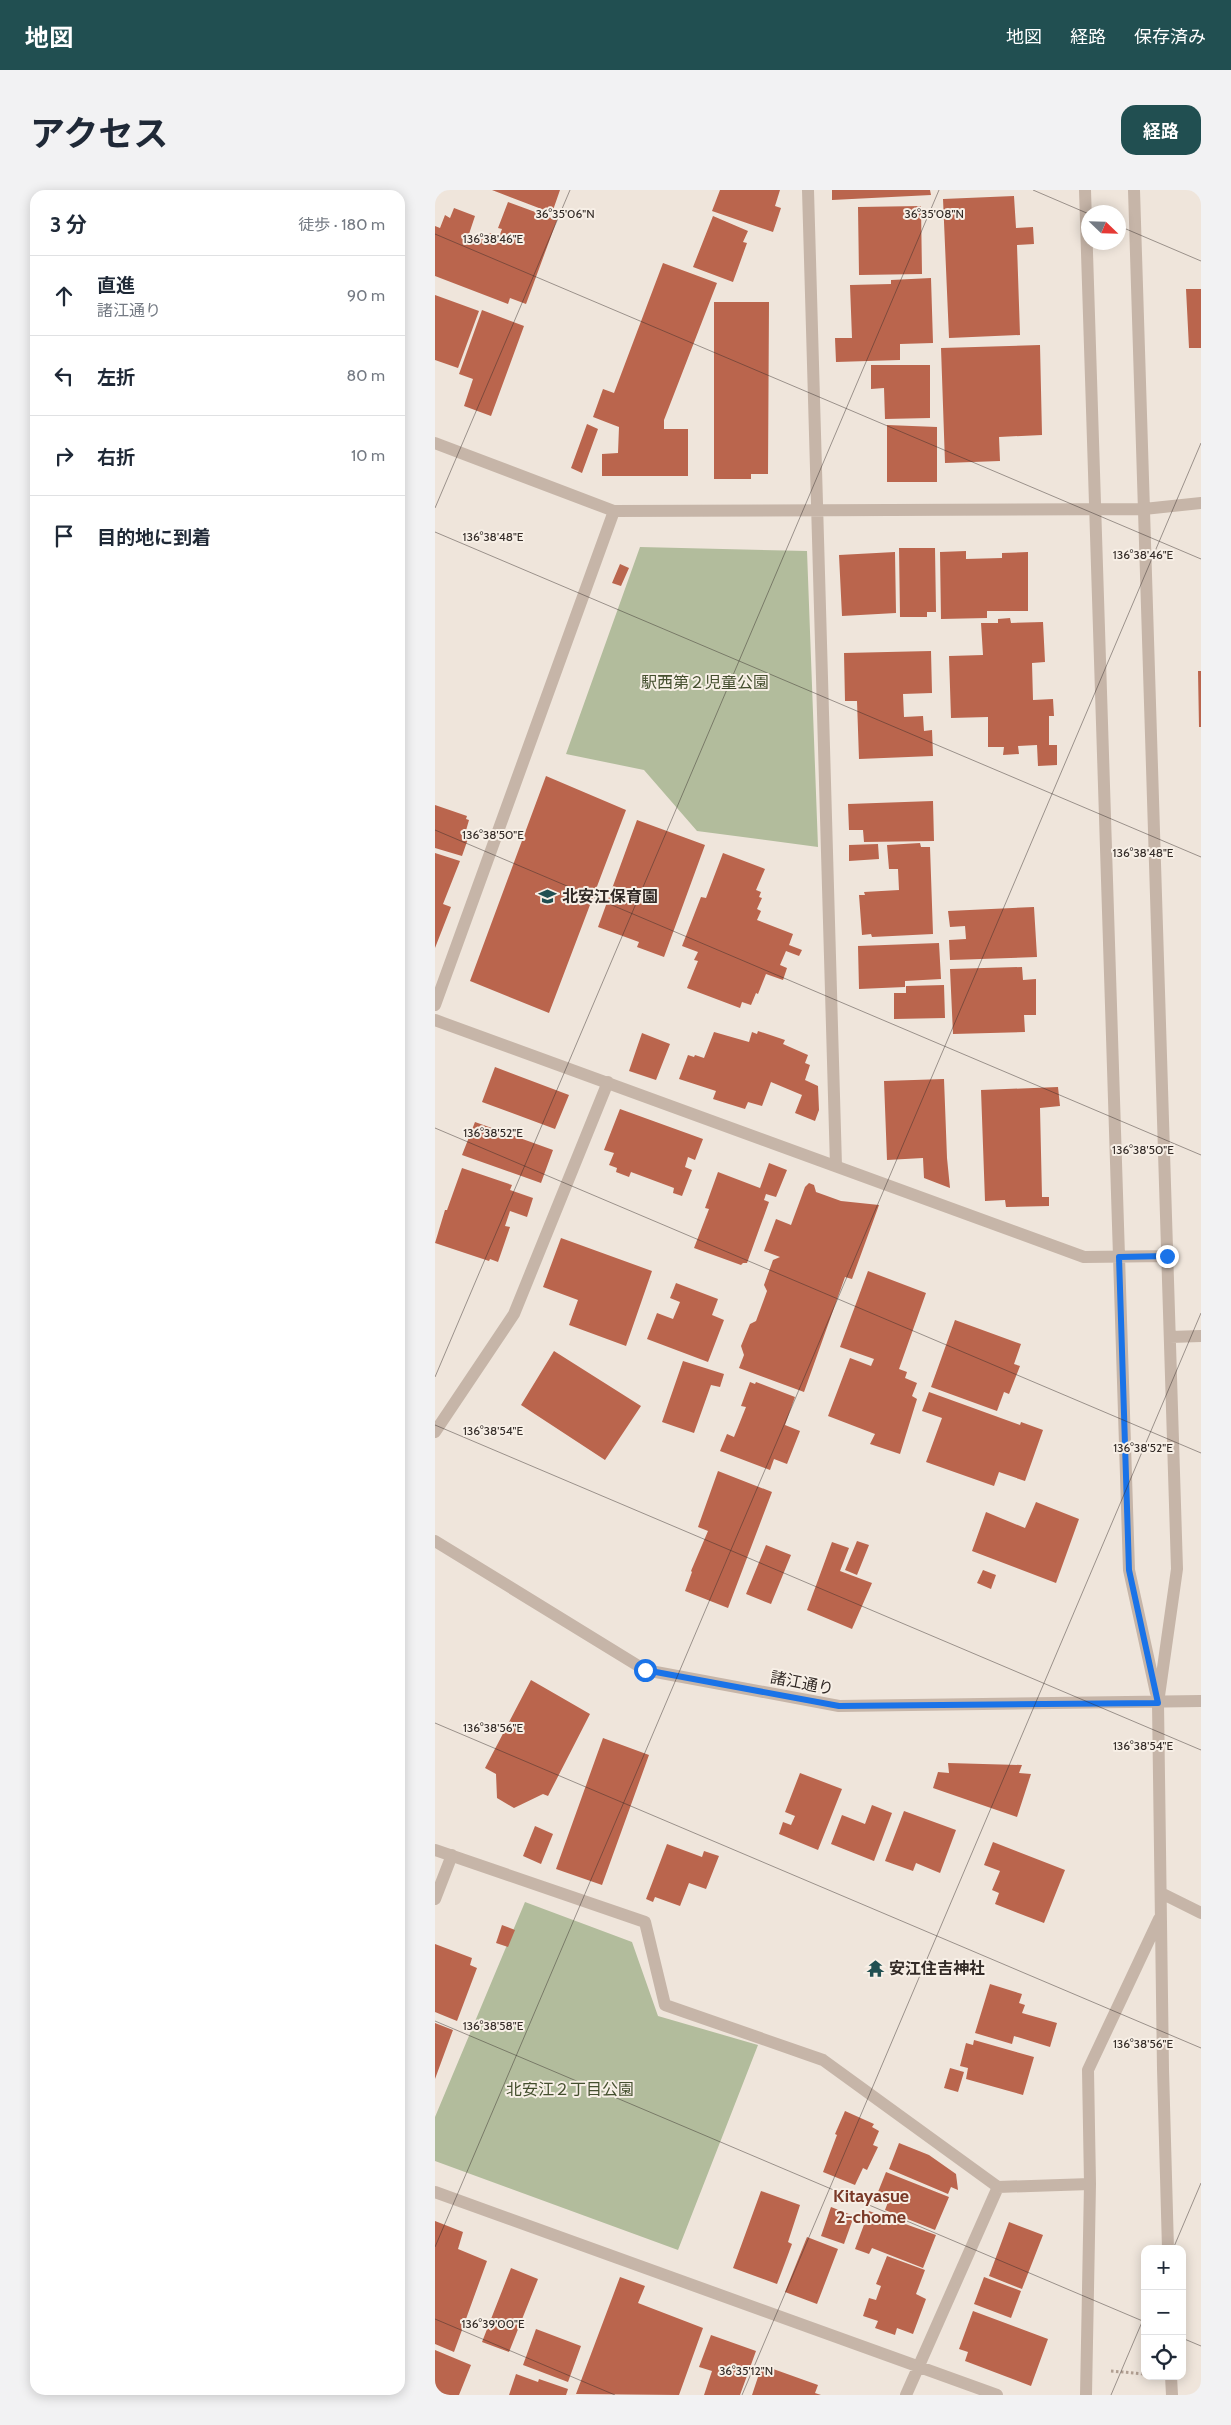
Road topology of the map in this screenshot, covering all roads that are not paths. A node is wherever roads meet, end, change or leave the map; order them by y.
1 (808, 190) edge
2 (1085, 190) edge
3 (1134, 190) edge
4 (435, 443) edge
5 (1201, 503) edge
6 (1095, 509) junction
7 (1144, 509) junction
8 (818, 510) junction
9 (615, 511) junction
10 (435, 1005) edge
11 (435, 1020) edge
12 (608, 1082) junction
13 (836, 1166) junction
14 (1167, 1256) junction
15 (1119, 1257) junction
16 (1201, 1336) edge
17 (1170, 1337) junction
18 (435, 1432) edge
19 (435, 1542) edge
20 (1201, 1701) edge
21 (1158, 1703) junction
22 (435, 1850) edge
23 (452, 1855) junction
24 (1161, 1894) junction
25 (435, 1899) edge
26 (1201, 1913) edge
27 (1160, 1917) junction
28 (1090, 2184) junction
29 (998, 2187) junction
30 (435, 2192) edge
31 (1168, 2245) edge
32 (917, 2366) junction
33 (1171, 2380) edge
34 (906, 2395) edge
35 (997, 2395) edge
36 (1086, 2395) edge
37 (1172, 2395) edge

1 - 8 street
2 - 6 street
3 - 7 street
4 - 9 street
5 - 7 street
6 - 7 street
6 - 8 street
6 - 15 street
7 - 14 street
8 - 9 street
8 - 13 street
9 - 10 street
11 - 12 street
12 - 13 street
12 - 18 street
13 - 15 street
14 - 15 street
14 - 17 street
15 - 21 street
16 - 17 street
17 - 21 street
19 - 21 street, 諸江通り
20 - 21 street, 諸江通り
21 - 24 street
22 - 23 street
23 - 25 street
23 - 29 street
24 - 26 street
24 - 27 street
27 - 28 street
27 - 31 street
28 - 29 street
28 - 36 street
29 - 32 street
30 - 32 street
32 - 34 street
32 - 35 street
33 - 37 street, bridge

